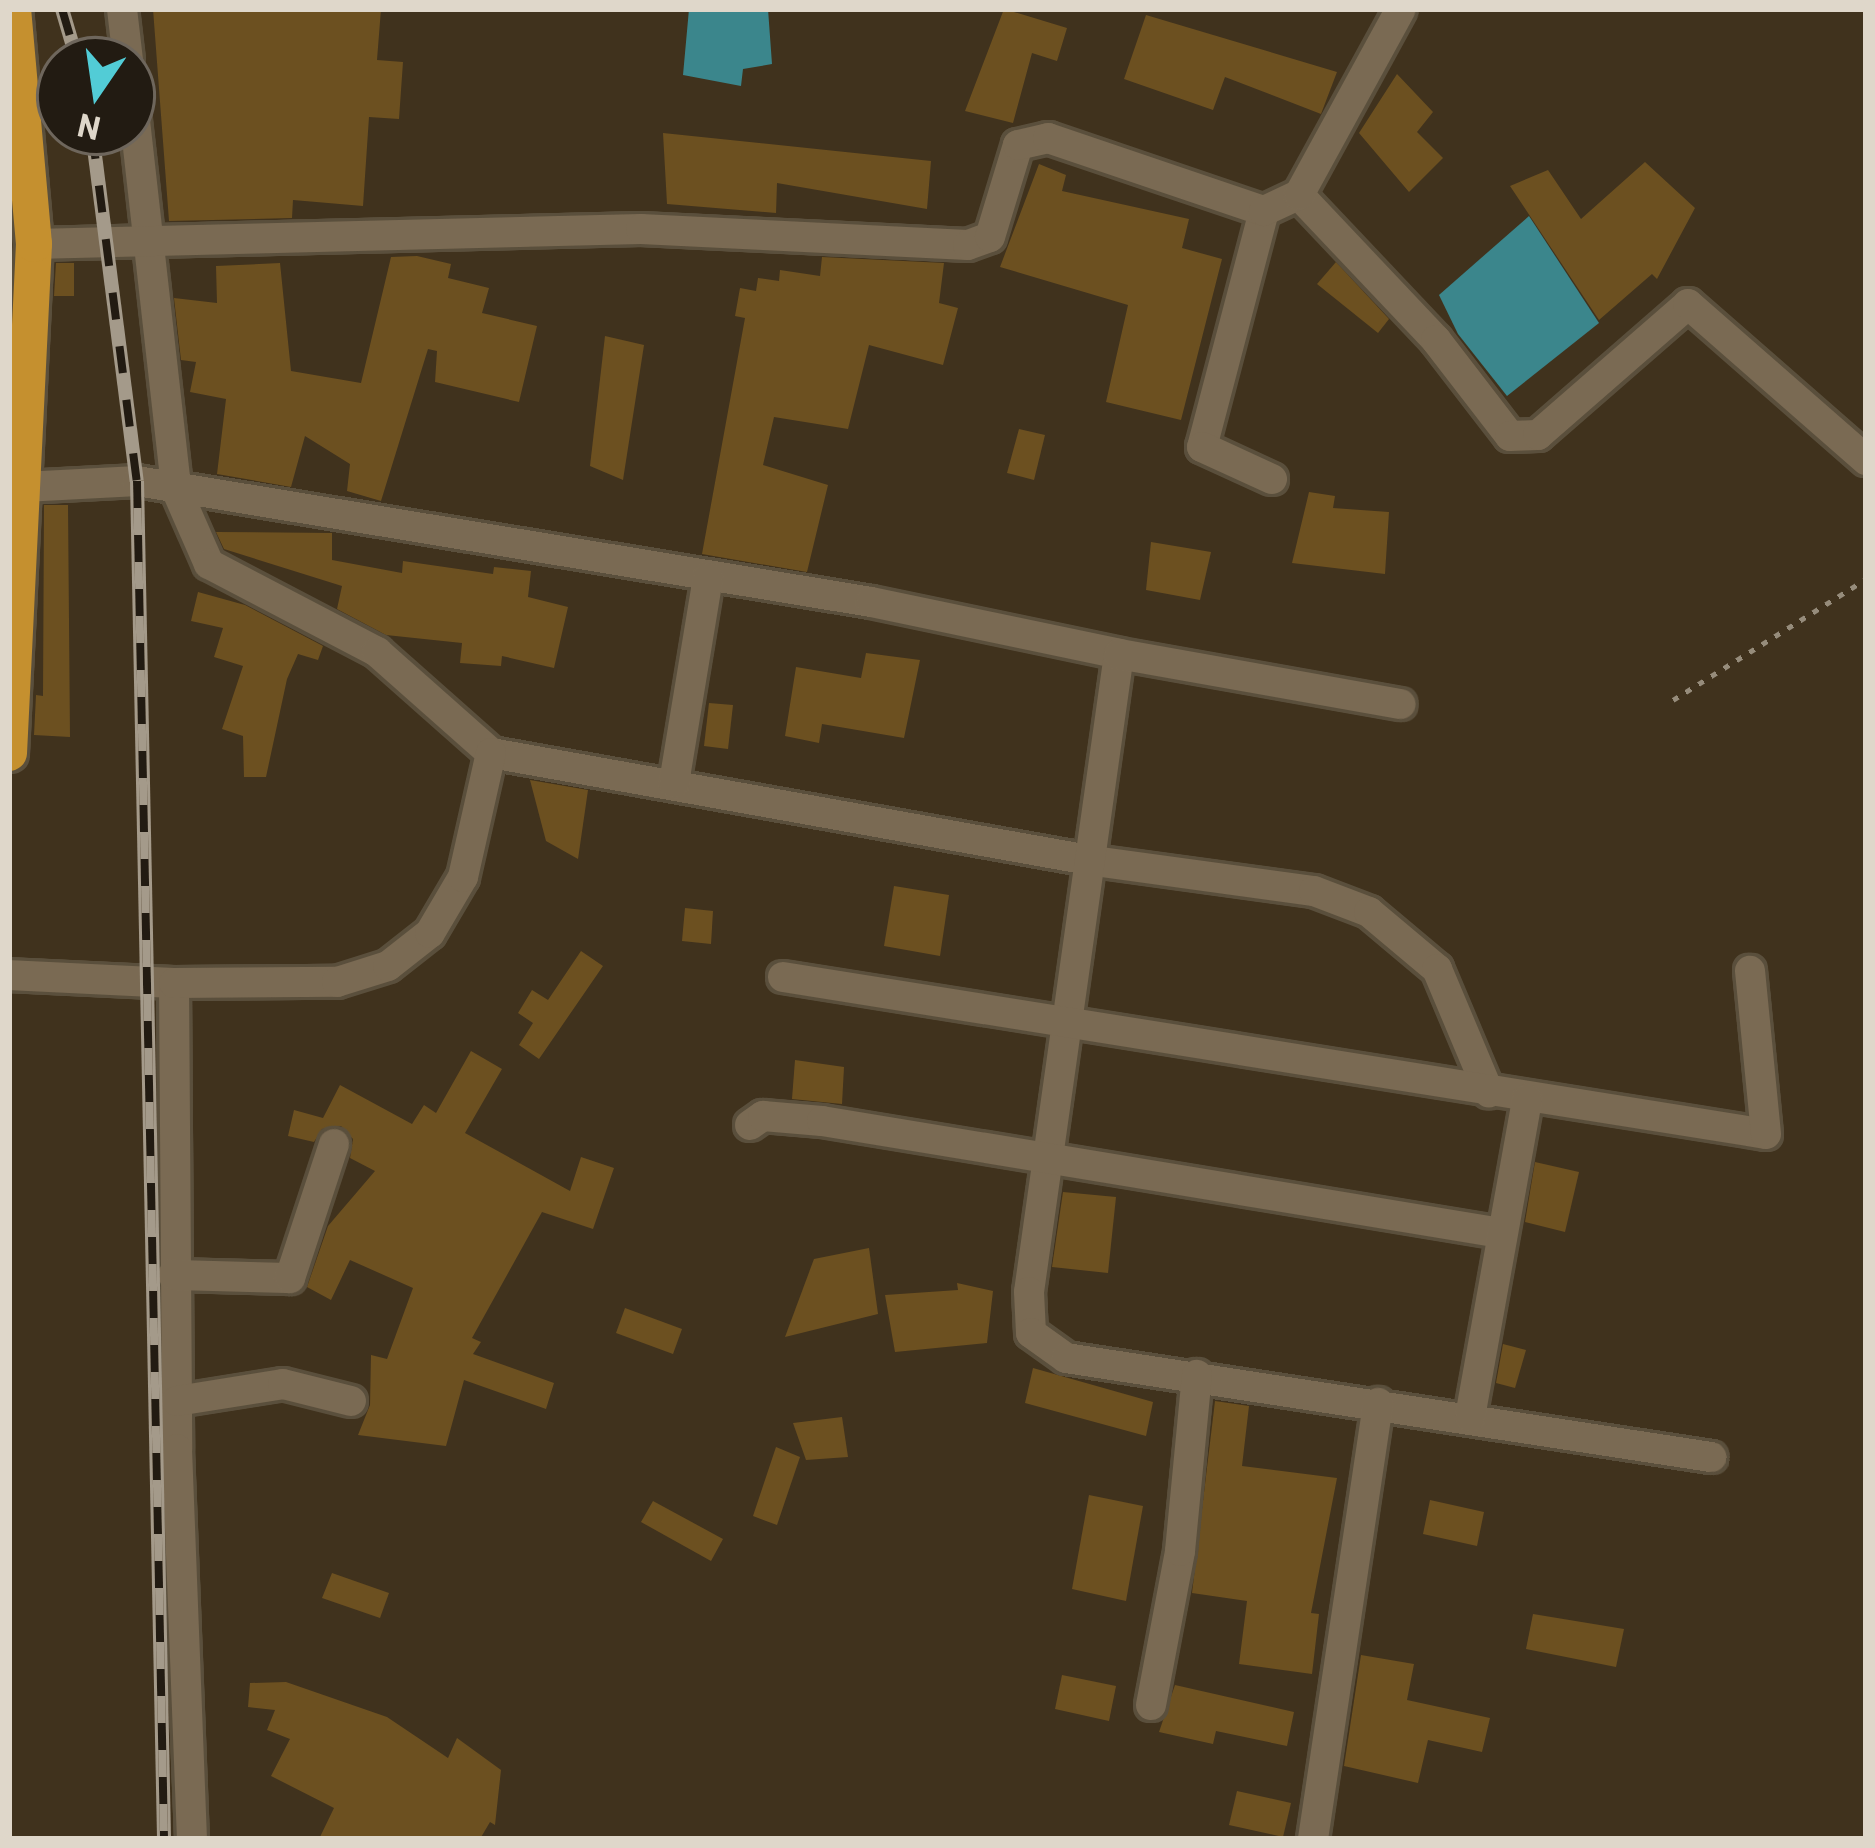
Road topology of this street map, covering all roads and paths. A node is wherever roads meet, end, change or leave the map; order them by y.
1 (13, 9) edge
2 (1401, 9) edge
3 (140, 156) edge
4 (1299, 194) junction
5 (1264, 211) junction
6 (150, 242) junction
7 (34, 244) junction
8 (1866, 460) edge
9 (1272, 479) dead end
10 (176, 489) junction
11 (19, 507) edge
12 (708, 578) junction
13 (1866, 579) edge
14 (1119, 654) junction
15 (1673, 700) dead end
16 (1401, 704) dead end
17 (9, 753) edge
18 (491, 753) junction
19 (674, 783) junction
20 (1094, 860) junction
21 (1750, 971) dead end
22 (9, 975) edge
23 (783, 976) dead end
24 (174, 983) junction
25 (1073, 1021) junction
26 (1489, 1093) junction
27 (1527, 1099) junction
28 (751, 1125) dead end
29 (334, 1144) dead end
30 (1049, 1161) junction
31 (1501, 1233) junction
32 (173, 1274) junction
33 (1197, 1375) junction
34 (177, 1401) junction
35 (351, 1401) dead end
36 (1378, 1403) junction
37 (1470, 1417) junction
38 (1711, 1457) dead end
39 (1151, 1706) dead end
40 (192, 1839) edge
41 (1313, 1839) edge

1 - 7 highway
2 - 4 street
3 - 6 street
4 - 5 street
4 - 8 street
5 - 6 street
5 - 9 street
6 - 7 street
6 - 10 street
7 - 11 highway
10 - 11 street
10 - 12 street
10 - 18 street
11 - 17 highway
12 - 14 street
12 - 19 street
13 - 15 path
14 - 16 street
14 - 20 street
18 - 19 street
18 - 24 street
19 - 20 street
20 - 25 street
20 - 26 street
21 - 27 street
22 - 24 street
23 - 25 street
24 - 32 street
25 - 26 street
25 - 30 street
26 - 27 street
27 - 31 street
28 - 30 street
29 - 32 street
30 - 31 street
30 - 33 street
31 - 37 street
32 - 34 street
33 - 36 street
33 - 39 street
34 - 35 street
34 - 40 street
36 - 37 street
36 - 41 street
37 - 38 street

